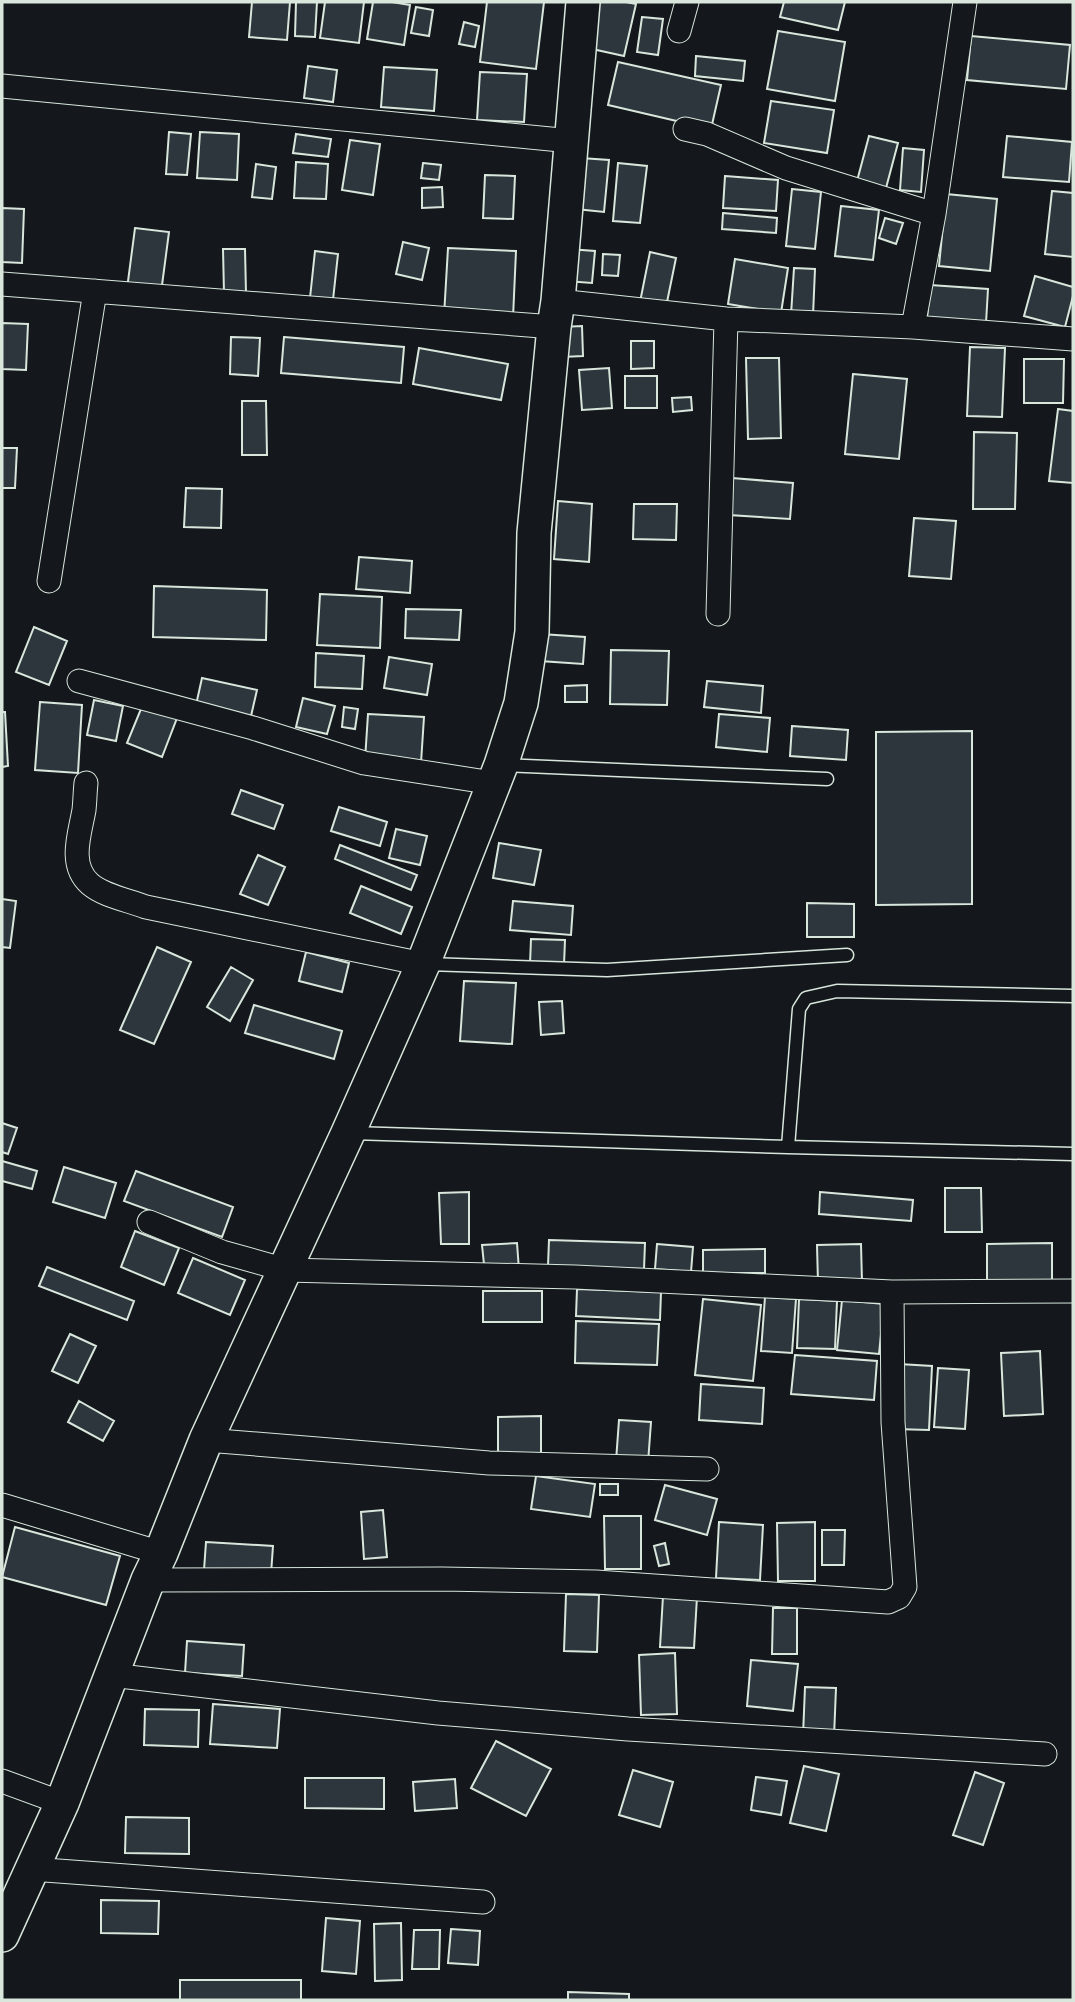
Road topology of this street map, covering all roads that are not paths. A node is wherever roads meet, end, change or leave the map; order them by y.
1 (583, 2) edge
2 (687, 2) edge
3 (965, 2) edge
4 (679, 31) dead end
5 (2, 86) edge
6 (685, 129) dead end
7 (571, 141) junction
8 (934, 214) junction
9 (2, 284) edge
10 (95, 291) junction
11 (556, 314) junction
12 (726, 319) junction
13 (913, 327) junction
14 (1073, 339) edge
15 (50, 581) dead end
16 (718, 614) dead end
17 (79, 681) dead end
18 (497, 774) junction
19 (827, 779) dead end
20 (86, 783) dead end
21 (847, 954) dead end
22 (423, 964) junction
23 (1073, 996) edge
24 (348, 1133) junction
25 (788, 1147) junction
26 (1073, 1154) edge
27 (149, 1222) dead end
28 (286, 1270) junction
29 (1073, 1291) edge
30 (892, 1292) junction
31 (206, 1440) junction
32 (707, 1469) dead end
33 (2, 1505) edge
34 (155, 1566) junction
35 (111, 1675) junction
36 (1045, 1754) dead end
37 (2, 1781) edge
38 (62, 1802) junction
39 (31, 1869) junction
40 (483, 1902) dead end
41 (2, 1935) edge

1 - 7 main road
2 - 4 street
3 - 8 street
5 - 7 street
6 - 8 street
7 - 11 main road
8 - 13 street
9 - 10 street
10 - 11 street
10 - 15 street
11 - 12 street
11 - 18 main road
12 - 13 street
12 - 16 street
13 - 14 street
17 - 18 street
18 - 19 lane
18 - 22 main road
20 - 22 street
21 - 22 lane
22 - 24 main road
23 - 25 lane
24 - 25 lane
24 - 28 main road
25 - 26 lane
27 - 28 street
28 - 30 street
28 - 31 main road
29 - 30 street
30 - 34 street
31 - 32 street
31 - 34 main road
33 - 34 street
34 - 35 main road
35 - 36 street
35 - 38 main road
37 - 38 street
38 - 39 main road
39 - 40 street
39 - 41 main road

